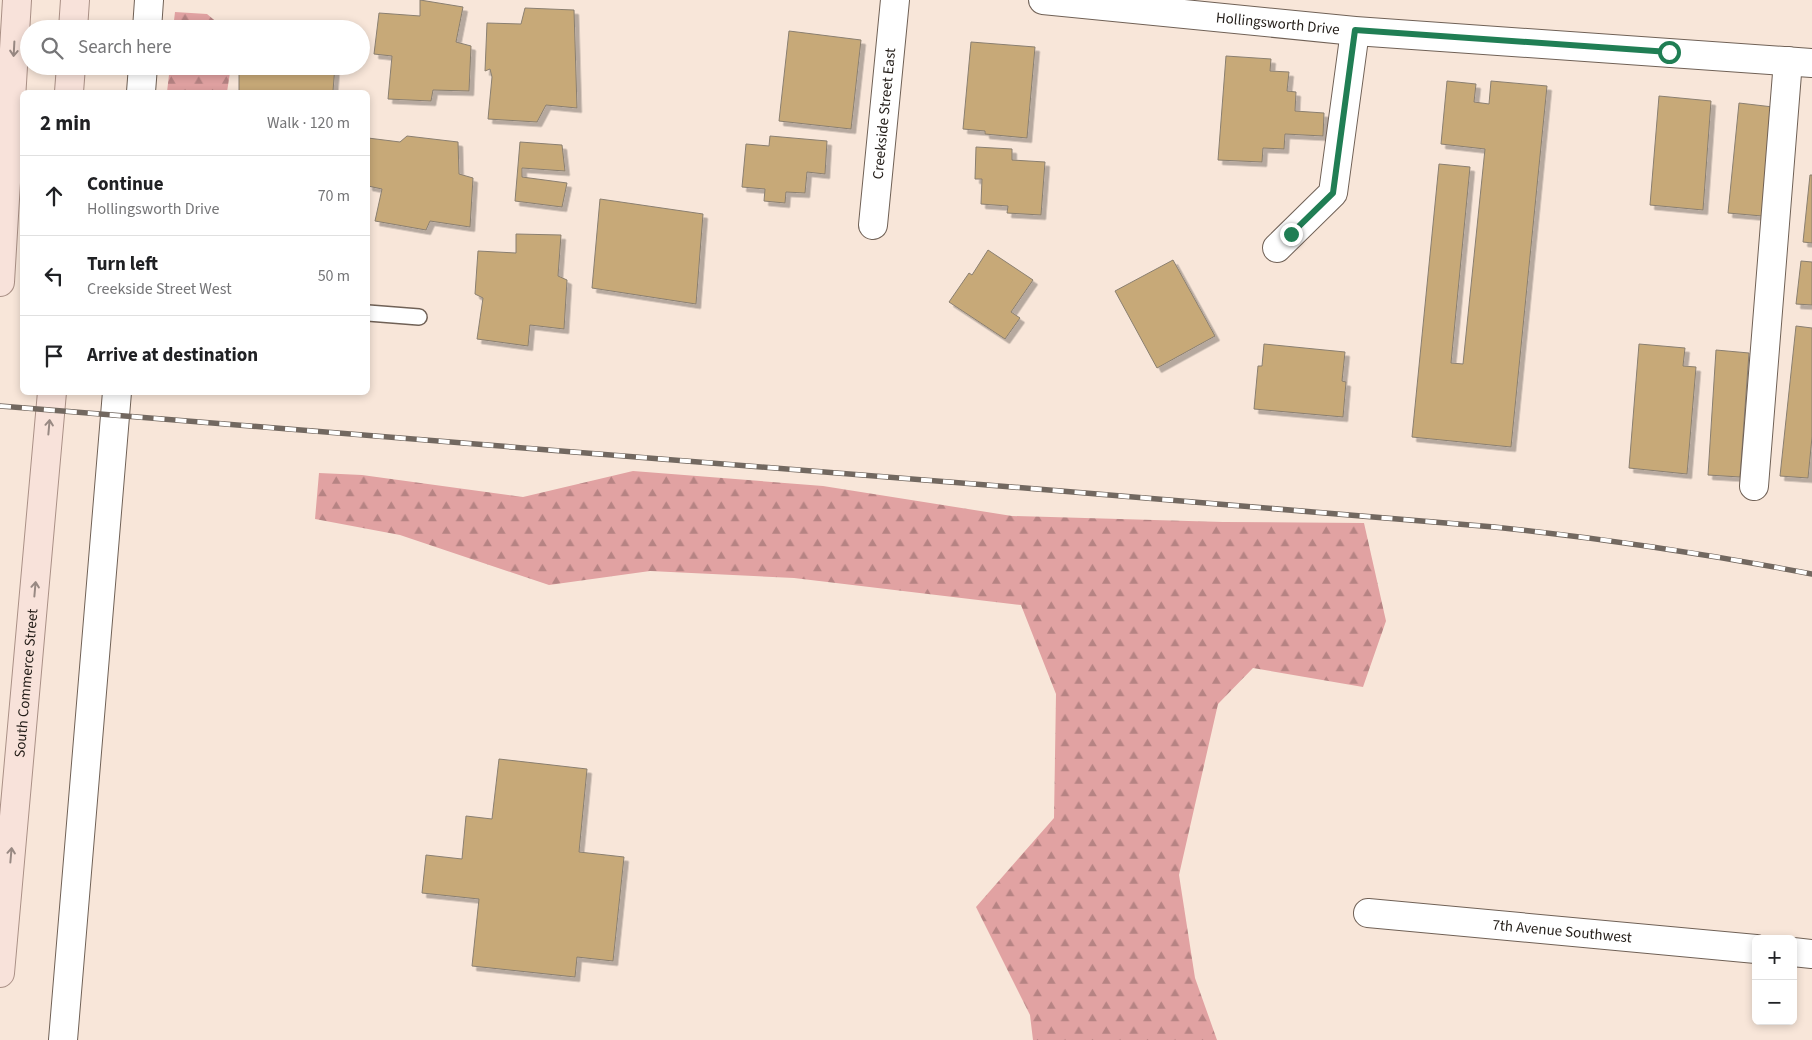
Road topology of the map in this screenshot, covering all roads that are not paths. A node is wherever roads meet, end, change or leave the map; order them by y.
1 (17, 0) edge
2 (75, 0) edge
3 (149, 0) edge
4 (895, 0) edge
5 (1043, 0) edge
6 (74, 20) edge
7 (147, 20) edge
8 (1355, 30) junction
9 (1800, 62) edge
10 (70, 75) edge
11 (143, 75) edge
12 (69, 90) edge
13 (141, 90) edge
14 (873, 225) dead end
15 (1277, 248) dead end
16 (0, 282) edge
17 (370, 313) edge
18 (419, 317) dead end
19 (52, 395) edge
20 (117, 395) edge
21 (1754, 486) dead end
22 (1368, 913) dead end
23 (1752, 949) edge
24 (1797, 952) edge
25 (1812, 954) edge
26 (0, 973) edge
27 (63, 1040) edge

1 -> 16 main road
2 - 6 main road
3 - 7 street
4 - 14 street, Creekside Street East
5 - 8 street, Hollingsworth Drive
8 - 9 street, Hollingsworth Drive
8 - 15 street
9 - 21 street
10 - 12 main road
11 - 13 street
17 - 18 lane
26 -> 19 main road, South Commerce Street
20 - 27 street
22 - 23 street, 7th Avenue Southwest
24 - 25 street

